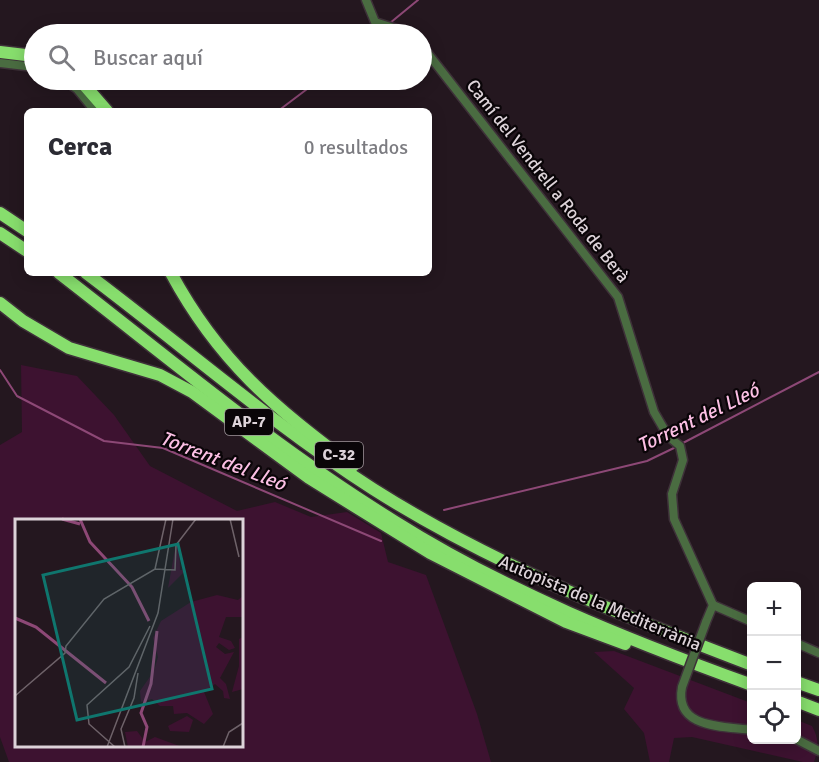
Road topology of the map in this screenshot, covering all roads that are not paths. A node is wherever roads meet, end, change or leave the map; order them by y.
1 (366, 0) edge
2 (381, 24) edge
3 (0, 52) edge
4 (24, 55) edge
5 (432, 59) edge
6 (0, 63) edge
7 (24, 66) edge
8 (78, 90) edge
9 (89, 90) edge
10 (93, 108) edge
11 (104, 108) edge
12 (0, 213) edge
13 (24, 229) edge
14 (0, 233) edge
15 (24, 249) edge
16 (63, 276) edge
17 (90, 276) edge
18 (173, 276) edge
19 (0, 303) edge
20 (411, 510) junction
21 (713, 604) junction
22 (747, 620) edge
23 (801, 645) edge
24 (819, 654) edge
25 (673, 656) junction
26 (747, 663) edge
27 (747, 683) edge
28 (801, 684) edge
29 (819, 690) edge
30 (801, 703) edge
31 (819, 710) edge
32 (747, 729) edge
33 (801, 742) edge
34 (819, 751) edge

1 - 2 street
3 - 4 highway
5 - 21 street, Camí del Vendrell a Roda de Berà
6 - 7 street
8 - 10 street
9 - 11 highway
12 - 13 highway
14 - 15 highway
16 - 25 highway, Autopista de la Mediterrània / AP-7
17 - 20 highway, Autopista de la Mediterrània / AP-7
18 - 20 highway, C-32
19 - 25 highway, C-32
20 - 26 highway, Autopista de la Mediterrània / AP-7
21 - 22 street
21 - 32 street, bridge
23 - 24 street
25 - 27 highway, Autopista de la Mediterrània / AP-7
28 - 29 highway
30 - 31 highway
33 - 34 street

